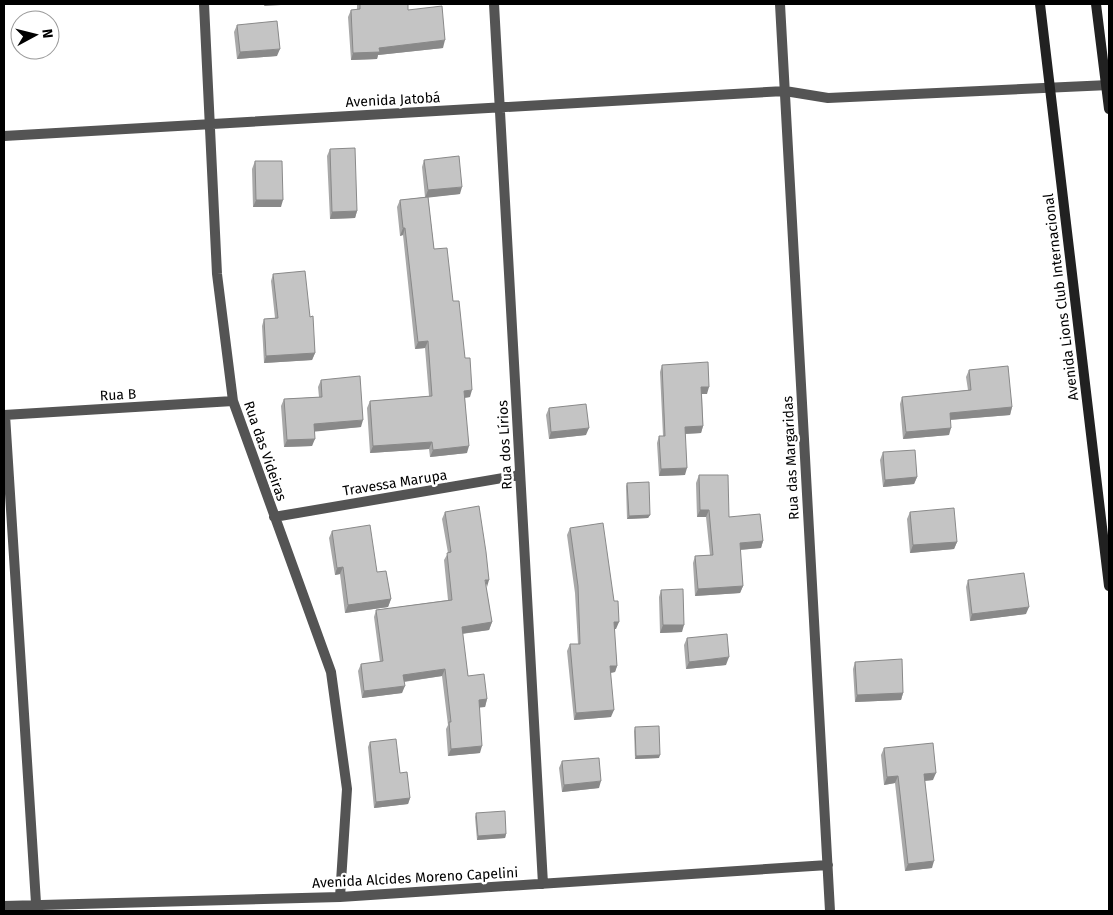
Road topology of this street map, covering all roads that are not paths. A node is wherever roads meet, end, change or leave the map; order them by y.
1 (204, 4) edge
2 (494, 4) edge
3 (780, 4) edge
4 (1040, 4) edge
5 (1096, 4) edge
6 (1108, 85) edge
7 (1050, 88) junction
8 (785, 91) junction
9 (500, 108) junction
10 (1109, 109) edge
11 (210, 124) junction
12 (4, 136) edge
13 (233, 401) junction
14 (4, 415) edge
15 (520, 476) junction
16 (274, 517) junction
17 (1109, 586) edge
18 (828, 864) junction
19 (543, 884) junction
20 (340, 897) junction
21 (36, 904) junction
22 (4, 906) edge
23 (830, 911) edge

1 - 11 street, Rua das Videiras
2 - 9 street, Rua dos Lírios
3 - 8 street, Rua das Margaridas
4 - 7 street, Avenida Lions Club Internacional
5 - 6 street
6 - 7 street
6 - 10 street
7 - 8 street, Avenida Jatobá
7 - 17 street, Avenida Lions Club Internacional
8 - 9 street, Avenida Jatobá
8 - 18 street, Rua das Margaridas
9 - 11 street, Avenida Jatobá
9 - 15 street, Rua dos Lírios
11 - 12 street, Avenida Jatobá
11 - 13 street, Rua das Videiras
13 - 14 street, Rua B
13 - 16 street, Rua das Videiras
14 - 21 street
15 - 16 street, Travessa Marupa
15 - 19 street, Rua dos Lírios
16 - 20 street, Rua das Videiras
18 - 19 street, Avenida Alcides Moreno Capelini
18 - 23 street, Rua das Margaridas
19 - 20 street, Avenida Alcides Moreno Capelini
20 - 21 street, Avenida Alcides Moreno Capelini
21 - 22 street, Avenida Alcides Moreno Capelini

